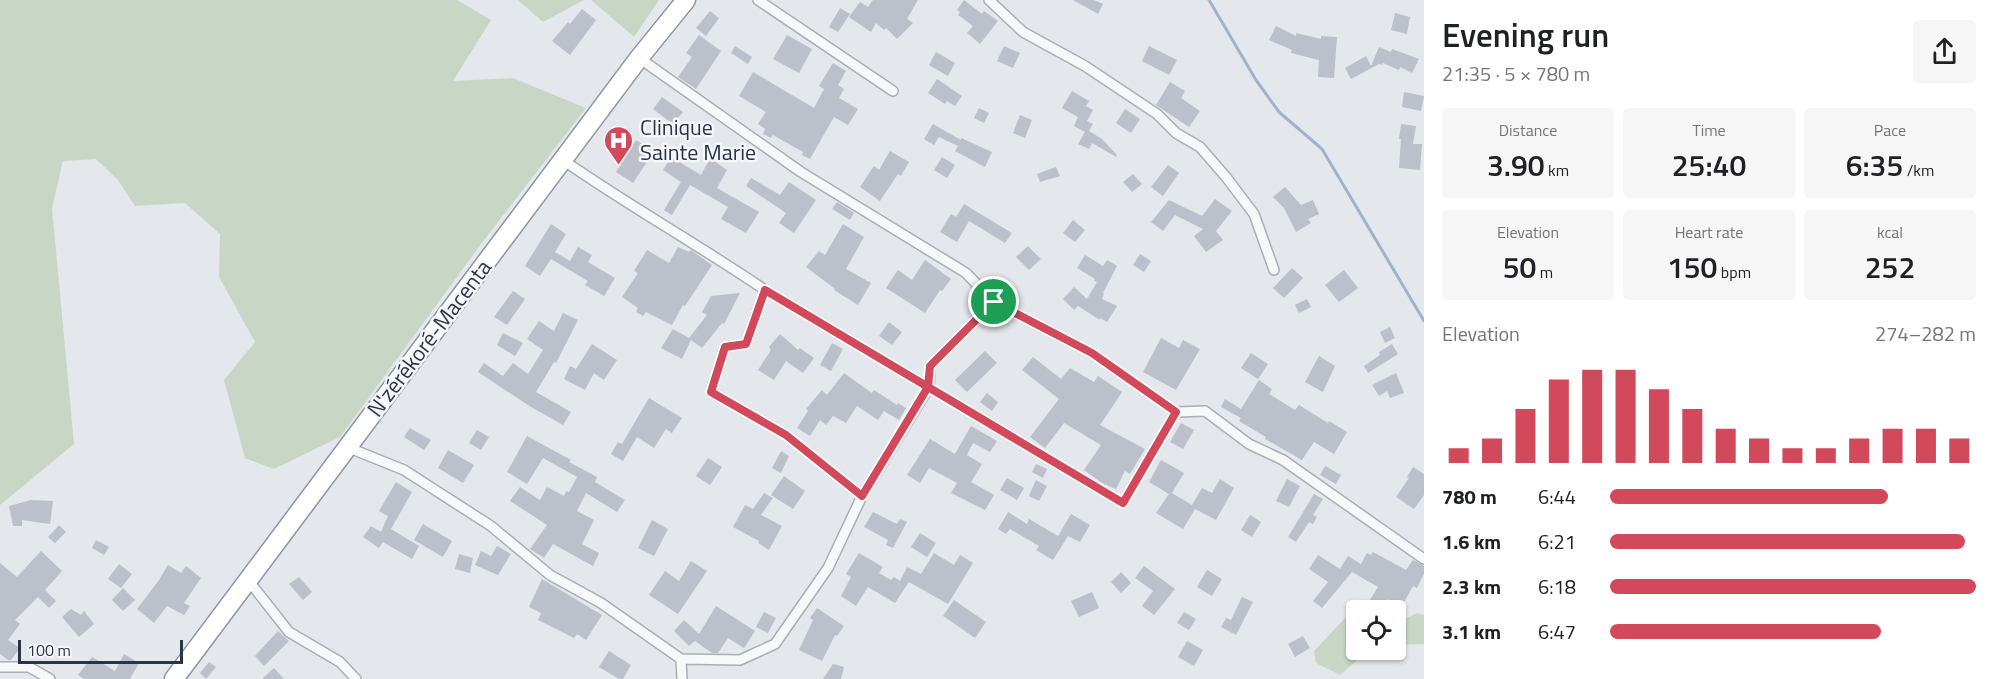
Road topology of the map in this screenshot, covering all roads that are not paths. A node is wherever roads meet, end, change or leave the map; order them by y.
1 (686, 0) edge
2 (758, 0) edge
3 (989, 0) edge
4 (639, 58) junction
5 (893, 91) dead end
6 (563, 160) junction
7 (1274, 270) dead end
8 (765, 290) junction
9 (994, 302) junction
10 (928, 387) junction
11 (1176, 412) junction
12 (347, 447) junction
13 (862, 496) junction
14 (1424, 560) edge
15 (248, 580) junction
16 (681, 659) junction
17 (0, 668) edge
18 (50, 679) edge
19 (174, 679) edge
20 (356, 679) edge
21 (682, 679) edge

1 - 4 highway, N'zérékoré-Macenta
2 - 5 street
3 - 7 street
4 - 6 highway, N'zérékoré-Macenta
4 - 9 street
6 - 8 street
6 - 12 highway, N'zérékoré-Macenta
8 - 10 street
8 - 13 street
9 - 10 street
9 - 11 street
10 - 11 street
10 - 13 street
11 - 14 street
12 - 15 highway, N'zérékoré-Macenta
12 - 16 street
13 - 16 street
15 - 19 highway, N'zérékoré-Macenta
15 - 20 street
16 - 21 street
17 - 18 street

